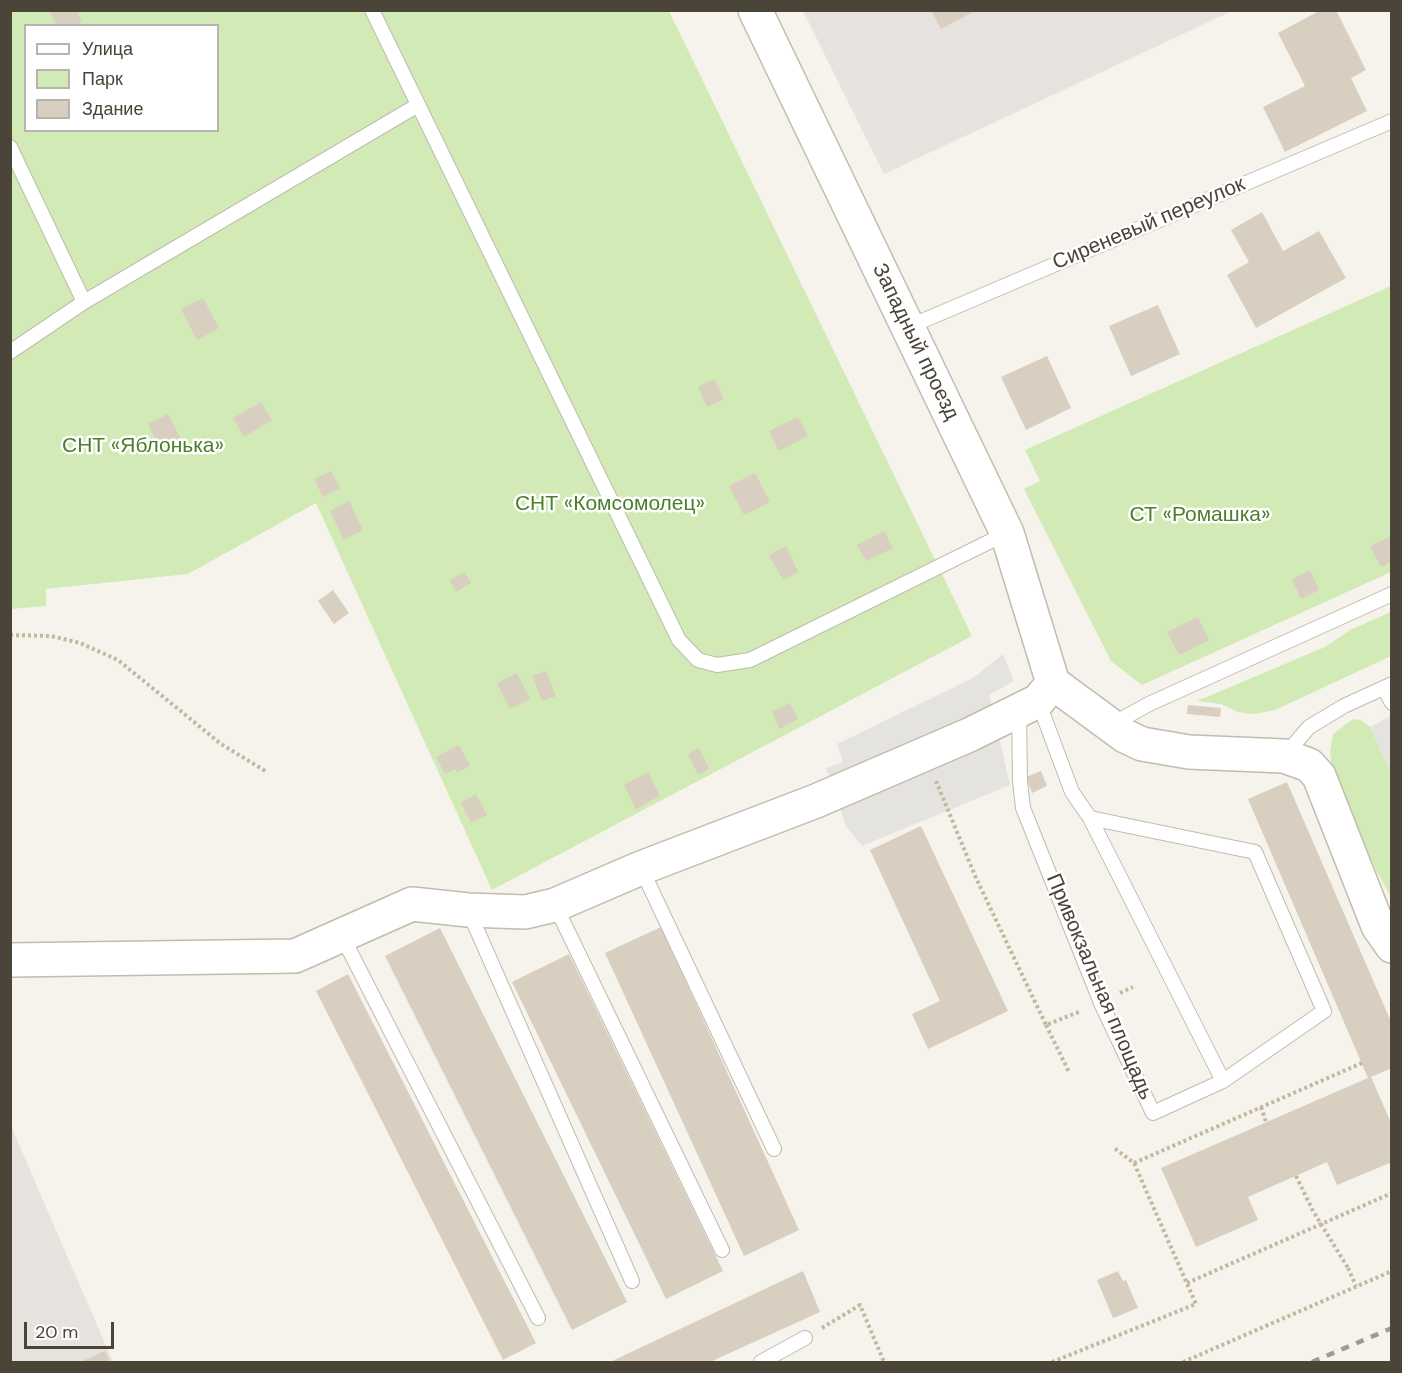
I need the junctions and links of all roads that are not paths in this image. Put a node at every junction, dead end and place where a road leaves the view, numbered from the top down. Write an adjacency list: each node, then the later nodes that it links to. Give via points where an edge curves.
1 (372, 10): 3 (lane)
2 (755, 10): 7 (street, Западный проезд)
3 (418, 105): 6 (lane); 9 (lane, via 679,640 698,660 717,666 750,660)
4 (1392, 121): 7 (lane, Сиреневый переулок)
5 (10, 147): 6 (lane)
6 (84, 302): 8 (lane)
7 (908, 327): 9 (street, Западный проезд)
8 (10, 352)
9 (1007, 533): 12 (street, Западный проезд)
10 (1392, 594): 14 (lane, via 1149,704)
11 (1388, 686): 13 (lane); 15 (lane, via 1309,727)
12 (1037, 698): 14 (street); 16 (lane, via 1071,792); 17 (street, via 816,801); 23 (lane, Привокзальная площадь, via 1020,781 1023,808 1101,1003 1153,1113)
13 (1392, 703)
14 (1109, 726): 15 (street, via 1142,744 1166,750)
15 (1284, 756): 21 (street, via 1309,765 1319,776 1378,926)
16 (1090, 818): 23 (lane); 23 (lane, via 1255,852 1324,1011)
17 (641, 868): 18 (street); 24 (lane)
18 (555, 905): 19 (street, via 525,912); 25 (lane)
19 (468, 910): 20 (street, via 412,904); 26 (lane)
20 (342, 936): 22 (street, via 295,956); 27 (lane)
21 (1392, 946)
22 (10, 960)
23 (1223, 1081)
24 (774, 1149)
25 (722, 1250)
26 (632, 1281)
27 (537, 1318)
28 (805, 1338): 29 (lane)
29 (761, 1362)

